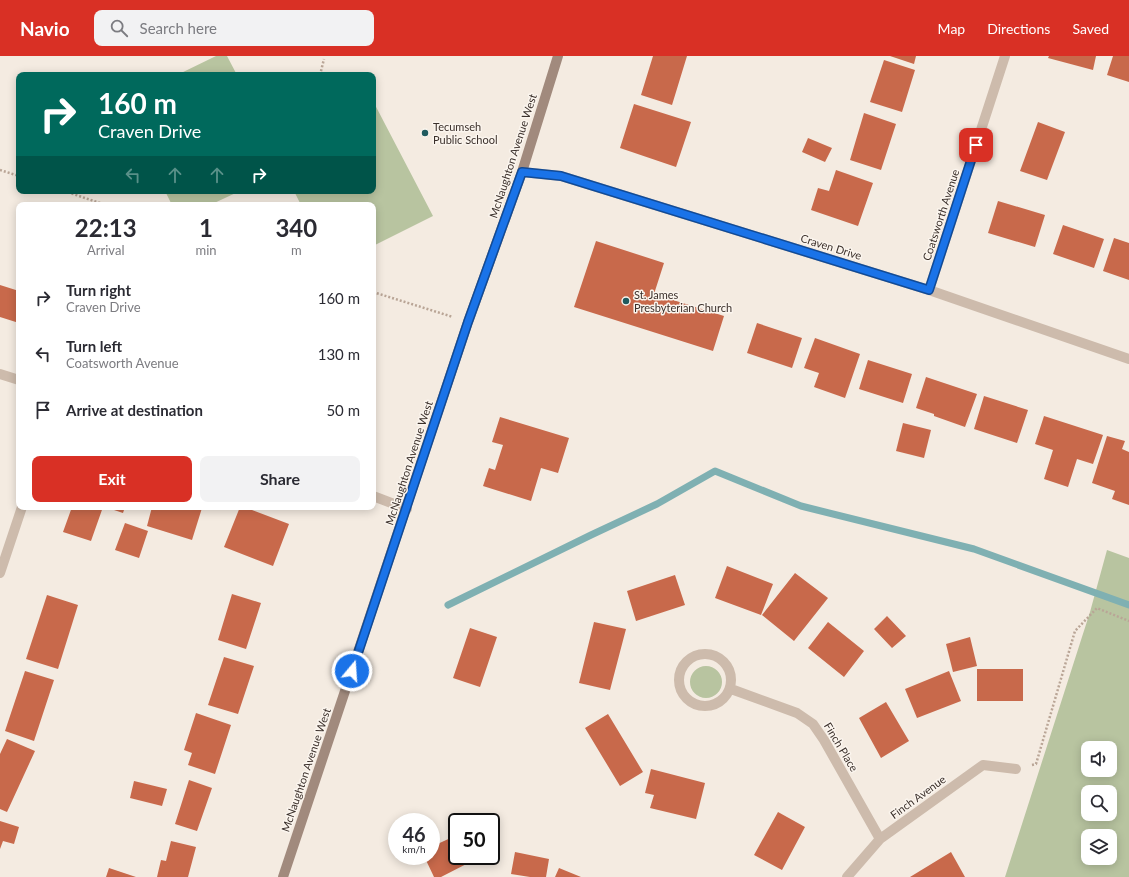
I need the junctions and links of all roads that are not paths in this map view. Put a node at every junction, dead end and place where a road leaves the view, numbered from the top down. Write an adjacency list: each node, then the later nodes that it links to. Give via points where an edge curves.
1 (558, 56): 3 (main road, McNaughton Avenue West)
2 (1005, 56): 4 (street, Coatsworth Avenue)
3 (522, 172): 4 (street, Craven Drive, via 561,176); 9 (main road, McNaughton Avenue West, via 468,322)
4 (929, 290): 5 (street, Craven Drive)
5 (1129, 359)
6 (0, 374): 7 (street)
7 (16, 379)
8 (376, 497): 9 (street)
9 (406, 509): 15 (main road, McNaughton Avenue West)
10 (21, 510): 11 (street)
11 (0, 573)
12 (731, 689): 12 (street, via 731,672 720,658 712,655 703,654 687,661 679,676 679,685 684,696 695,705 703,707 720,703); 14 (street, Finch Place, via 797,713 813,724)
13 (1016, 769): 14 (street, Finch Avenue, via 983,765)
14 (880, 839): 16 (street, Finch Avenue)
15 (283, 877)
16 (846, 877)

